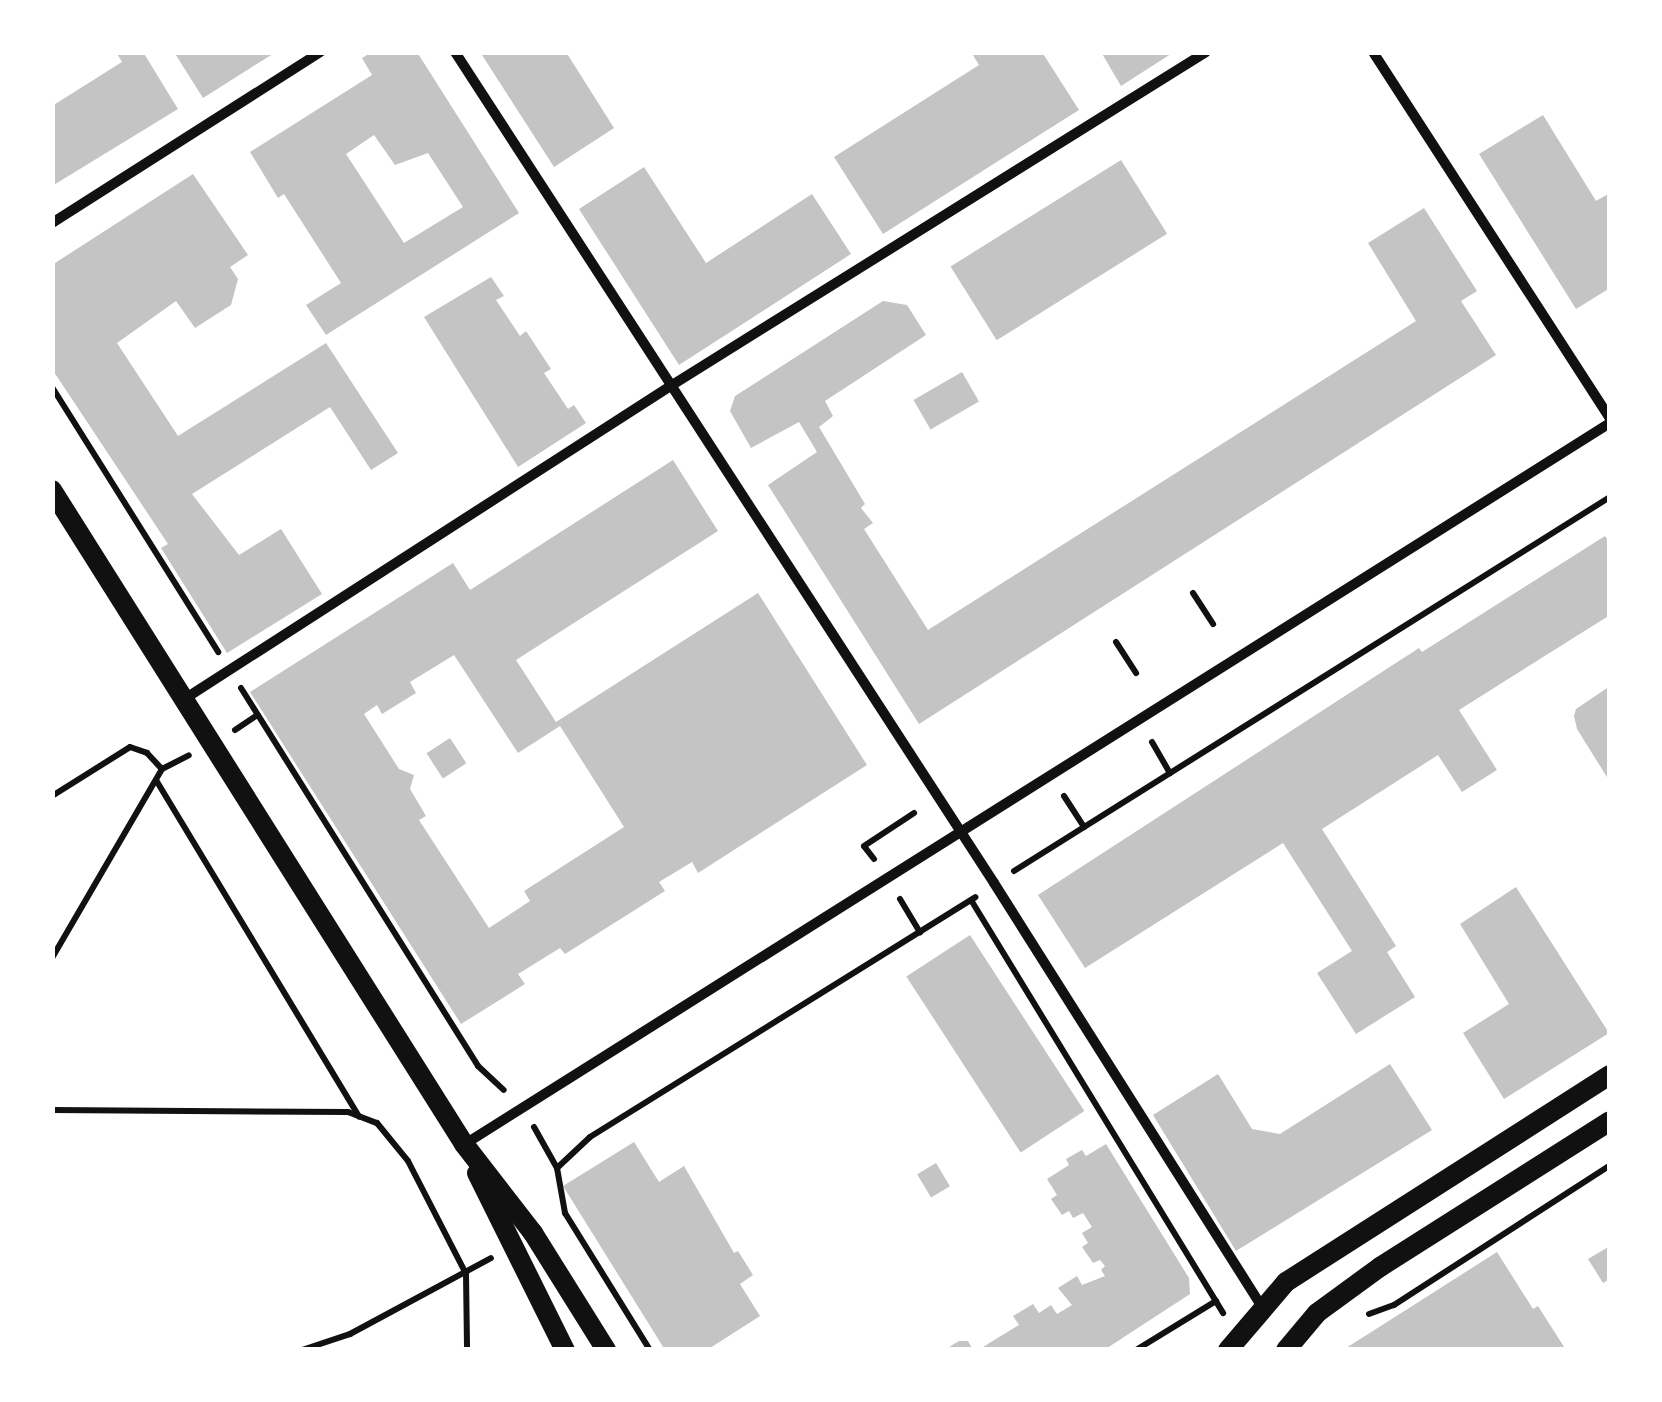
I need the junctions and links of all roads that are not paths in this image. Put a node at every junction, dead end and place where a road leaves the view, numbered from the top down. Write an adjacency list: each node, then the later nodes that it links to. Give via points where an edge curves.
1 (320, 52): 5 (street)
2 (455, 52): 6 (street)
3 (1206, 52): 6 (street)
4 (1373, 52): 7 (street)
5 (52, 223)
6 (669, 387): 9 (street); 10 (street)
7 (1610, 421): 10 (street)
8 (52, 490): 9 (main road)
9 (186, 698): 13 (main road)
10 (960, 835): 13 (street); 14 (street)
11 (1610, 1075): 14 (main road, via 1286,1282)
12 (1610, 1121): 18 (main road, via 1380,1267 1316,1313)
13 (464, 1144): 16 (main road); 17 (main road, via 533,1232)
14 (1262, 1307): 15 (main road)
15 (1233, 1344)
16 (565, 1350)
17 (606, 1350)
18 (1286, 1350)

